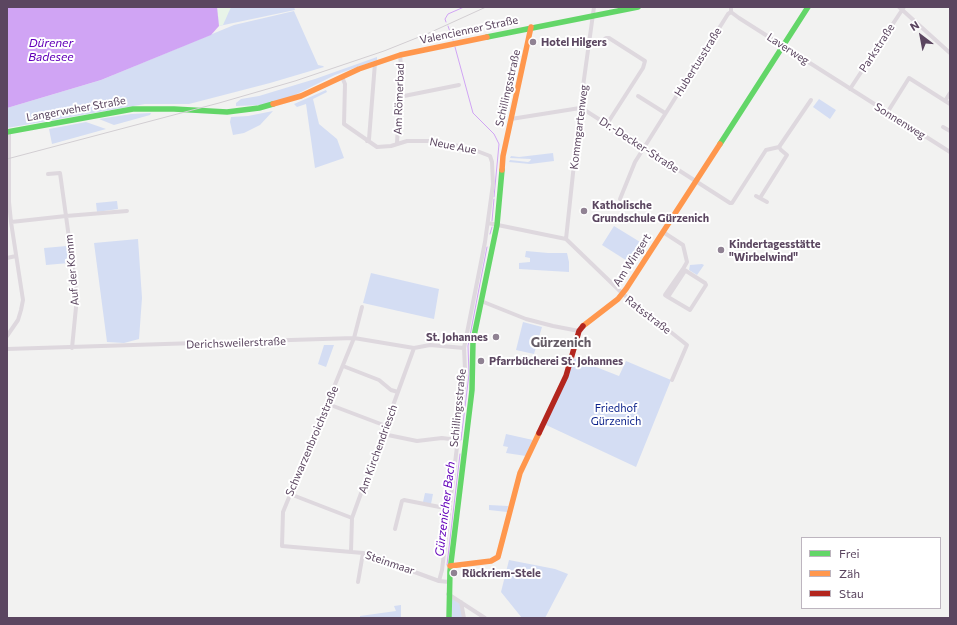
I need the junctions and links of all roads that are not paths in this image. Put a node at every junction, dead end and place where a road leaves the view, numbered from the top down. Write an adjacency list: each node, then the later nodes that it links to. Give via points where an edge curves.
1 (594, 7): 6 (street, Kommgartenweg)
2 (638, 7): 6 (main road, Valencienner Straße)
3 (808, 7): 9 (main road, Am Wingert)
4 (902, 8): 10 (street); 15 (street, Parkstraße)
5 (731, 10): 9 (street, Laverweg); 24 (street, Hubertusstraße)
6 (593, 16): 7 (main road, Valencienner Straße); 8 (street, Kommgartenweg)
7 (531, 27): 11 (main road, Valencienner Straße); 26 (main road, Schillingsstraße)
8 (590, 43): 22 (street, Kommgartenweg); 27 (street, via 599,44 609,38 645,61)
9 (782, 46): 15 (street, Laverweg); 38 (main road, Am Wingert)
10 (950, 53)
11 (400, 55): 12 (main road, Valencienner Straße); 18 (street, Am Römerbad)
12 (375, 63): 13 (main road, Valencienner Straße); 31 (street)
13 (342, 77): 23 (main road, Valencienner Straße, via 301,96 273,105); 31 (street, Neue Aue, via 345,84 344,123)
14 (459, 85): 18 (street)
15 (850, 89): 25 (street, Sonnenweg)
16 (950, 93): 20 (street)
17 (638, 96): 24 (street)
18 (399, 97): 32 (street, Am Römerbad)
19 (810, 100): 33 (street)
20 (945, 101): 21 (street); 25 (street, via 909,78)
21 (950, 104)
22 (580, 108): 26 (street); 27 (street, Dr.-Decker-Straße); 48 (street, Kommgartenweg)
23 (227, 112): 30 (main road, Langerweher Straße, via 133,109)
24 (665, 113): 34 (street, Hubertusstraße)
25 (887, 113): 35 (street, Sonnenweg)
26 (511, 119): 46 (main road, Schillingsstraße, via 501,169)
27 (607, 124): 34 (street, Dr.-Decker-Straße)
28 (943, 127): 29 (street, Sonnenweg)
29 (950, 131)
30 (8, 132): 40 (street)
31 (367, 141): 32 (street, Neue Aue, via 377,147)
32 (397, 143): 36 (street, Neue Aue, via 423,141 460,146 488,155)
33 (779, 147): 38 (street, Dr.-Decker-Straße, via 766,150 732,203 728,203); 41 (street, via 787,155 758,197)
34 (643, 148): 38 (street, Dr.-Decker-Straße); 39 (street, Hubertusstraße)
35 (950, 152)
36 (492, 162): 45 (street, Schillingsstraße, via 493,184)
37 (48, 174): 43 (street, Auf der Komm, via 60,173)
38 (696, 182): 47 (main road, Am Wingert)
39 (620, 199)
40 (8, 202): 44 (street)
41 (767, 202)
42 (127, 211): 43 (street)
43 (66, 216): 44 (street); 58 (street, Auf der Komm, via 76,297)
44 (11, 222): 49 (street)
45 (488, 223): 46 (street); 60 (street, Schillingsstraße)
46 (497, 225): 48 (street); 53 (main road, Schillingsstraße)
47 (663, 232): 51 (street, via 683,246 686,262); 52 (main road, Am Wingert)
48 (566, 238): 52 (street, Ratsstraße)
49 (16, 256): 50 (street); 56 (street, via 22,306 18,320)
50 (7, 258)
51 (684, 270): 51 (street, via 665,295 690,310 706,285)
52 (623, 294): 55 (main road, Am Wingert); 63 (street, Ratsstraße, via 687,345)
53 (481, 301): 55 (street, via 530,320); 76 (main road, Schillingsstraße, via 473,341 472,390)
54 (362, 307): 57 (street, Schwarzenbroichstraße)
55 (579, 331): 76 (main road, via 566,376 520,473 498,557 491,561)
56 (7, 336)
57 (354, 338): 58 (street, Derichsweilerstraße); 59 (street, Derichsweilerstraße); 62 (street, Schwarzenbroichstraße)
58 (72, 348): 61 (street, Derichsweilerstraße)
59 (414, 348): 60 (street, Derichsweilerstraße); 64 (street, Am Kirchendriesch)
60 (464, 348): 68 (street, Schillingsstraße, via 465,376)
61 (7, 349)
62 (343, 366): 64 (street, via 379,380 391,390); 65 (street, Schwarzenbroichstraße)
63 (672, 380)
64 (398, 392): 66 (street, Am Kirchendriesch)
65 (328, 404): 66 (street); 69 (street, Schwarzenbroichstraße)
66 (386, 426): 67 (street, Am Kirchendriesch)
67 (383, 434): 68 (street, via 417,442 442,438); 71 (street, Am Kirchendriesch)
68 (458, 440): 70 (street, Schillingsstraße)
69 (290, 494): 71 (street); 73 (street, Schwarzenbroichstraße, via 282,516)
70 (450, 509): 72 (street, via 404,500); 77 (street, Schillingsstraße)
71 (352, 518): 74 (street, Am Kirchendriesch)
72 (395, 529)
73 (282, 546): 74 (street, Steinmaar)
74 (351, 551): 75 (street, Steinmaar)
75 (363, 553): 77 (street, Steinmaar); 78 (street)
76 (450, 566): 79 (main road, Schillingsstraße)
77 (439, 581): 79 (street, Steinmaar)
78 (358, 582)
79 (449, 582): 80 (main road, Schillingsstraße)
80 (448, 594): 81 (street); 82 (main road, Schillingsstraße)
81 (461, 601): 83 (street); 84 (street)
82 (449, 618)
83 (464, 618)
84 (485, 618)

